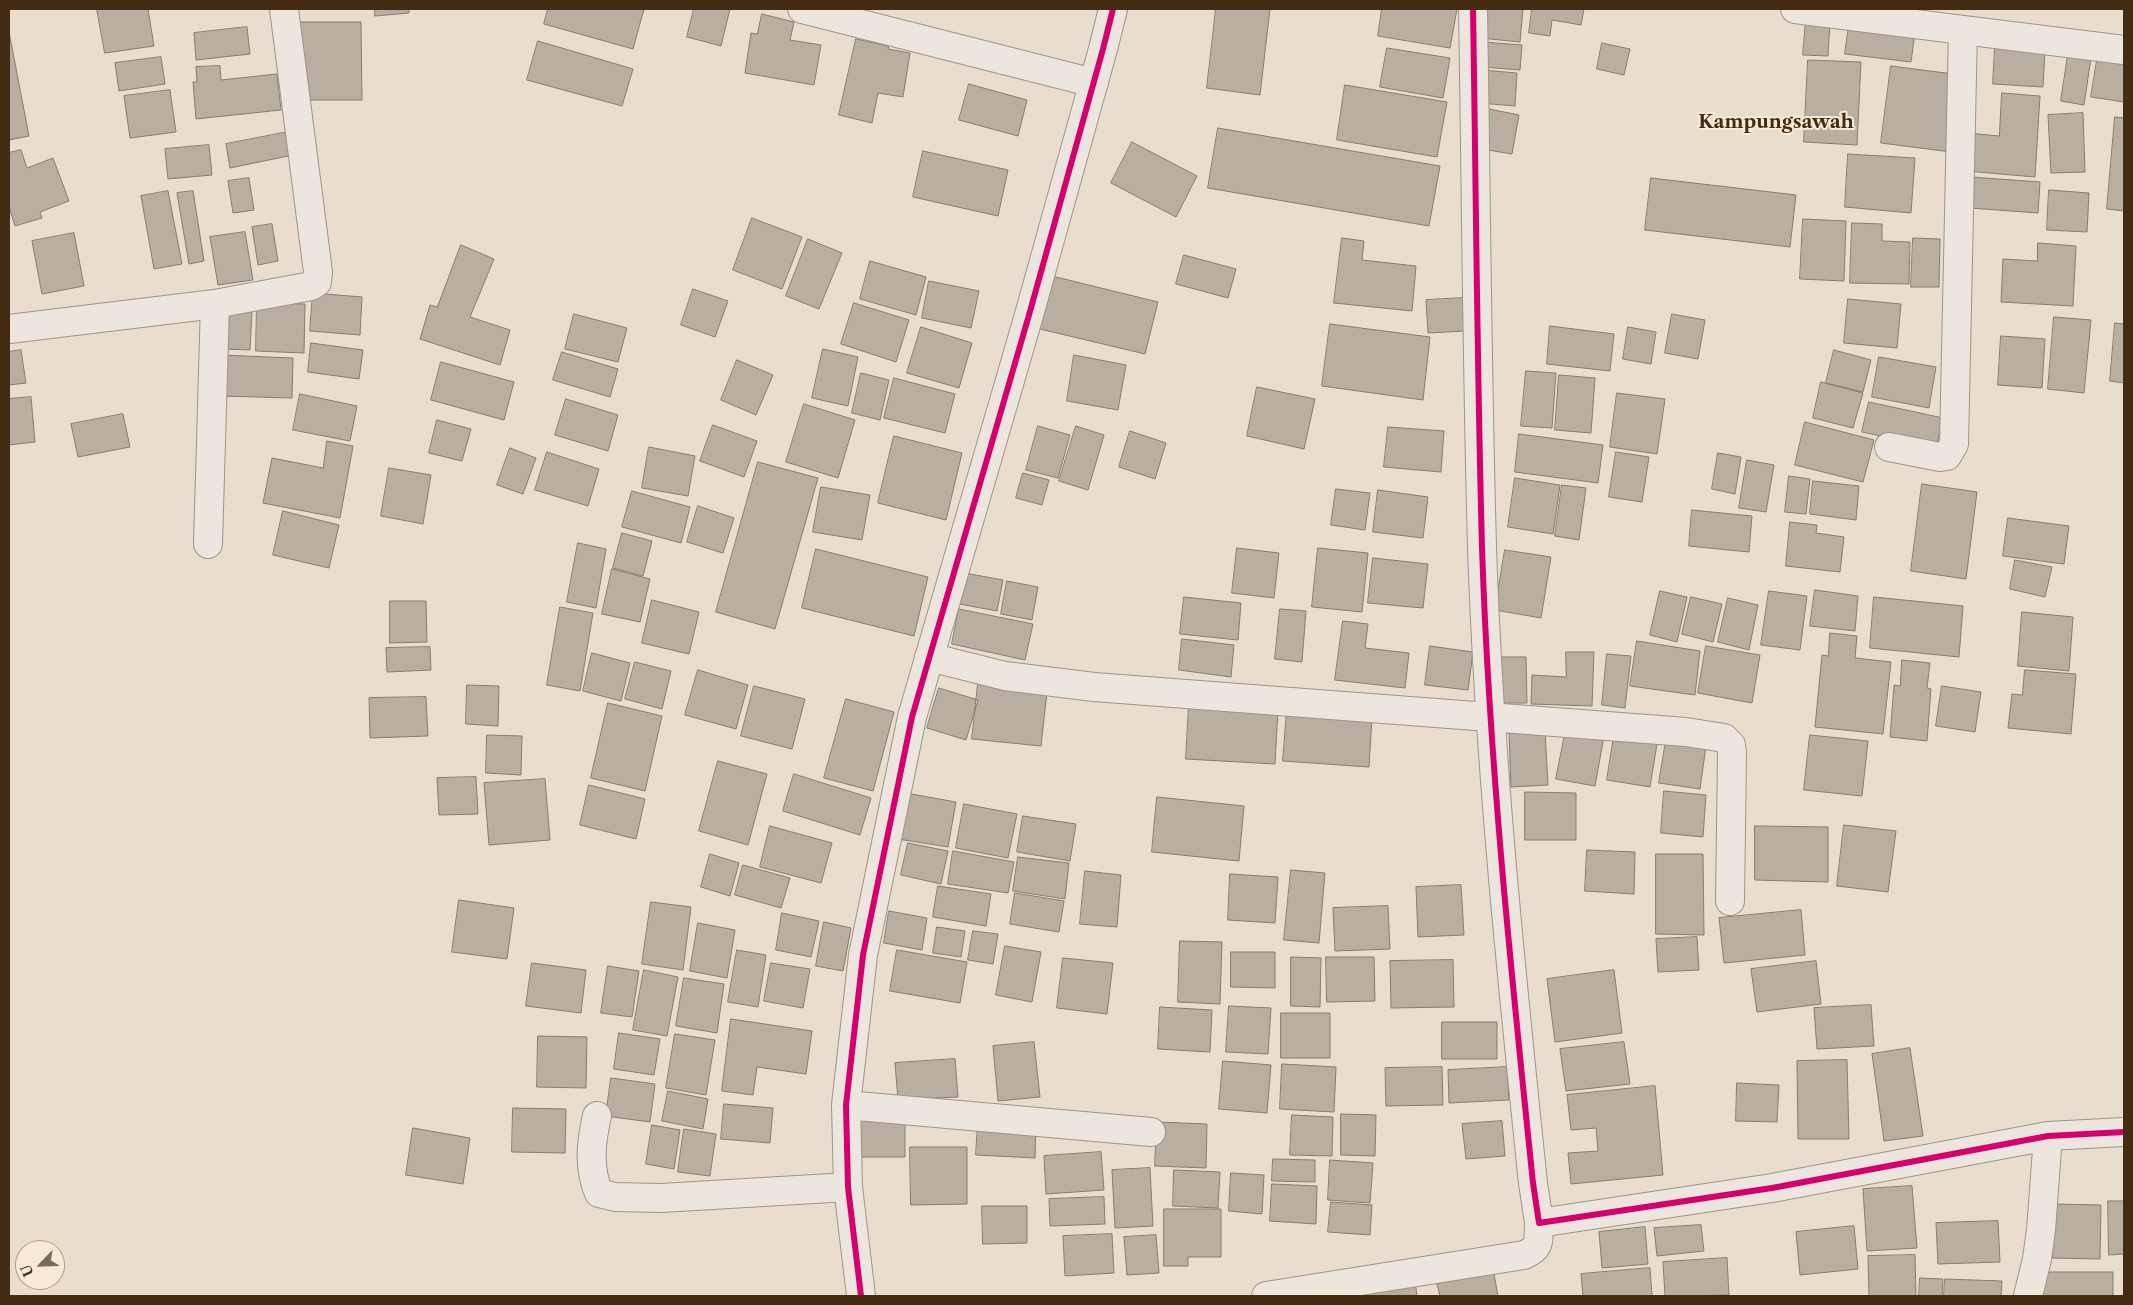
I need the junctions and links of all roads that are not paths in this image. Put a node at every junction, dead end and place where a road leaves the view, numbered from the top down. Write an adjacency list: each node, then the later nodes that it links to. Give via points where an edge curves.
1 (284, 9): 9 (street, via 317,282 311,286)
2 (802, 9): 8 (street)
3 (1113, 9): 8 (street)
4 (1473, 9): 14 (street, via 1482,548)
5 (1795, 9): 6 (street)
6 (1963, 30): 7 (street); 11 (street, via 1954,444 1947,456 1940,458)
7 (2124, 50)
8 (1094, 83): 13 (street)
9 (215, 304): 10 (street); 12 (street)
10 (9, 328)
11 (1889, 447)
12 (208, 544)
13 (930, 656): 14 (street, via 1005,676 1094,687); 16 (street, via 912,716 863,955)
14 (1492, 717): 15 (street, via 1686,732 1724,738 1731,745 1732,753); 22 (street, via 1505,910)
15 (1730, 901)
16 (846, 1105): 18 (street); 21 (street)
17 (597, 1116): 21 (street, via 592,1139 592,1178 599,1193 615,1197 661,1198)
18 (1151, 1132)
19 (2124, 1132): 20 (street)
20 (2048, 1136): 22 (street, via 1772,1188); 25 (street, via 2041,1230)
21 (848, 1187): 23 (street)
22 (1539, 1223): 24 (street, via 1538,1245 1534,1251 1524,1255)
23 (861, 1296)
24 (1266, 1296)
25 (2028, 1296)

